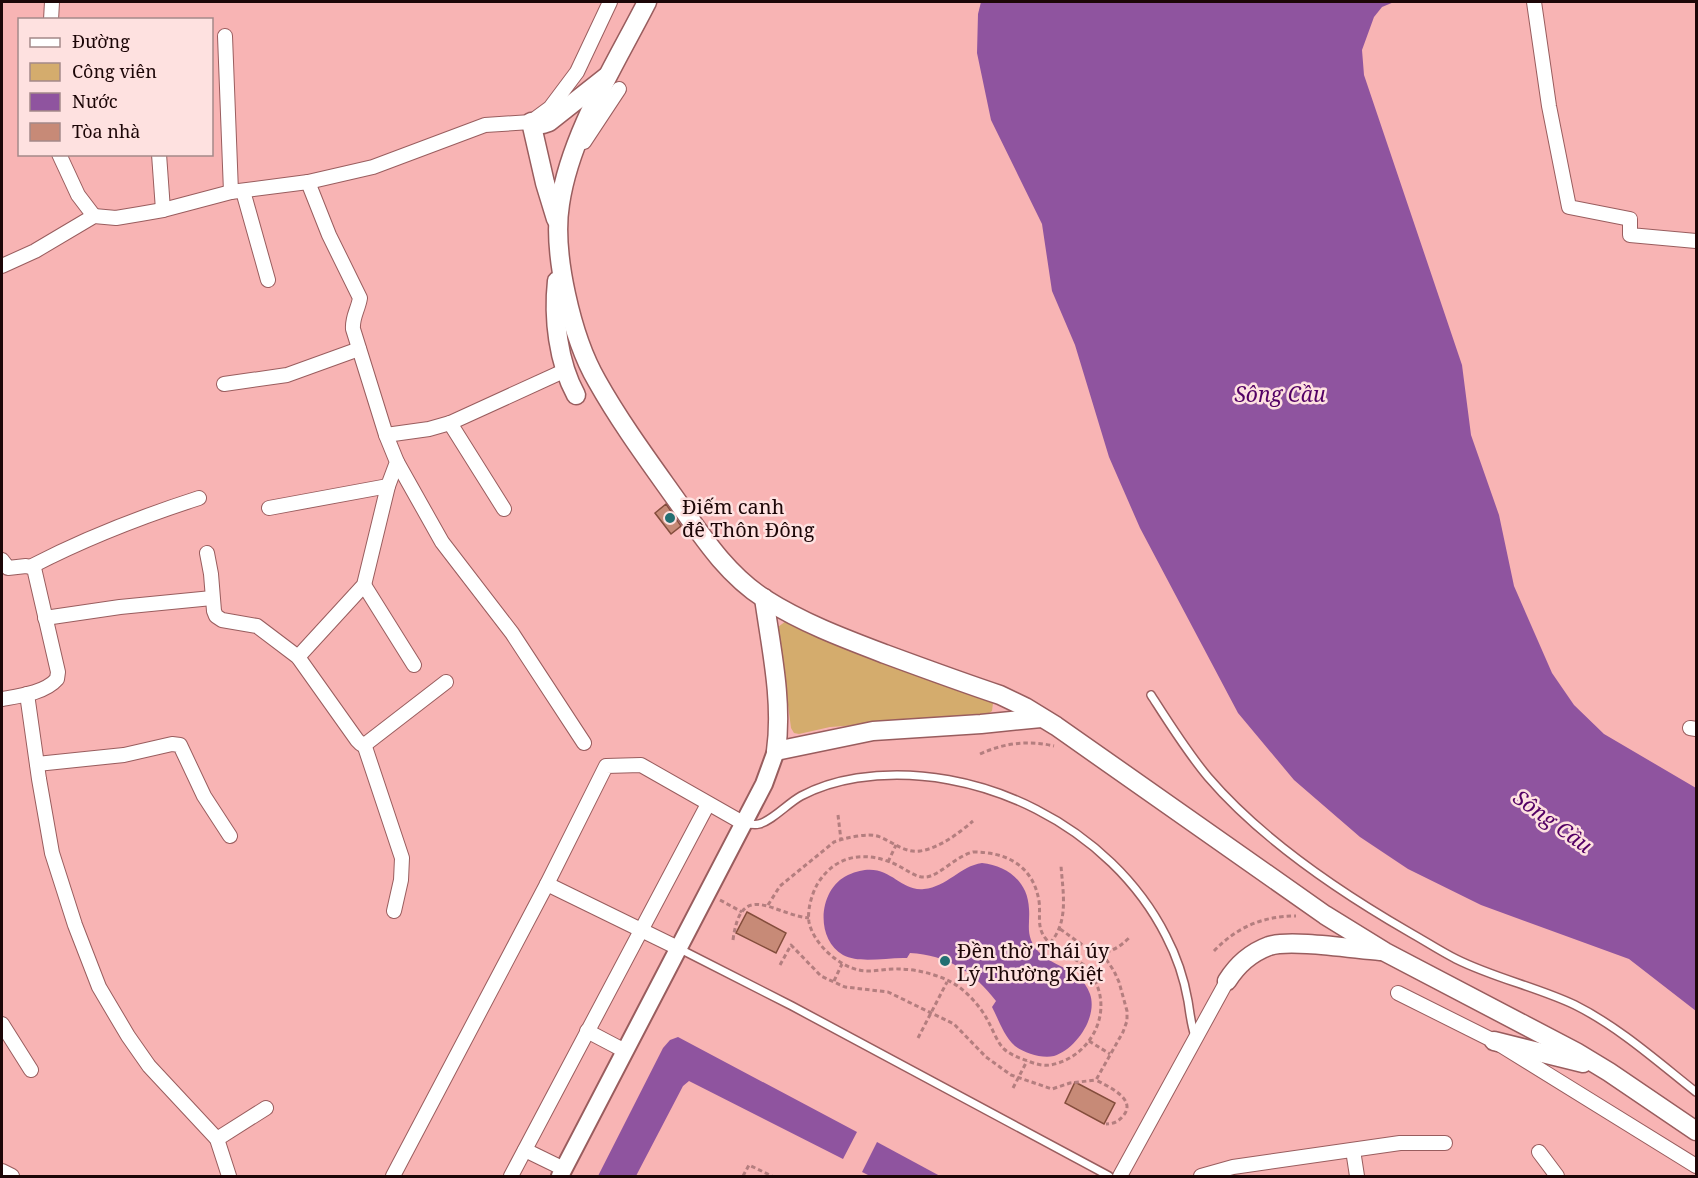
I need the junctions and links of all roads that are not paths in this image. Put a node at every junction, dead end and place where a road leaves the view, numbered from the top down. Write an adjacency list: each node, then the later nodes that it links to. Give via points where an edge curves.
1 (52, 2): 5 (street)
2 (610, 2): 8 (street, via 577,72 550,108)
3 (647, 2): 7 (main road)
4 (1534, 2): 16 (street, via 1569,207 1629,219 1630,235)
5 (51, 18)
6 (225, 36): 12 (street)
7 (615, 81): 8 (main road, via 549,122); 15 (main road, via 586,122 568,168)
8 (531, 122): 11 (street, via 485,125 373,167); 15 (main road)
9 (60, 156): 14 (street, via 74,188)
10 (159, 156): 13 (street)
11 (308, 182): 12 (street); 20 (street, via 360,298 352,319)
12 (237, 191): 13 (street); 19 (street)
13 (163, 210): 14 (street, via 116,218)
14 (94, 216): 18 (street)
15 (558, 224): 17 (main road)
16 (1696, 242)
17 (560, 256): 21 (main road, via 556,319); 36 (main road, via 567,298 596,379 642,453 706,542 728,569)
18 (2, 266)
19 (268, 280)
20 (359, 349): 22 (street, via 299,372); 25 (street)
21 (566, 370): 23 (main road); 24 (street)
22 (224, 384)
23 (576, 395)
24 (450, 423): 25 (street); 30 (street)
25 (386, 435): 26 (street)
26 (397, 462): 27 (street); 45 (street, via 442,542 512,633)
27 (388, 486): 29 (street); 34 (street)
28 (199, 498): 33 (street, via 134,519)
29 (269, 508)
30 (504, 509)
31 (207, 554): 35 (street)
32 (2, 560): 33 (street, via 10,568)
33 (32, 566): 37 (street)
34 (364, 585): 38 (street); 39 (street)
35 (212, 598): 37 (street); 38 (street, via 218,618 256,626)
36 (764, 598): 44 (main road, via 823,631 1000,695); 47 (main road, via 778,707)
37 (45, 618): 41 (street, via 58,676 55,682)
38 (298, 657): 46 (street, via 357,741)
39 (414, 665)
40 (446, 682): 46 (street)
41 (27, 694): 43 (street); 48 (street)
42 (1151, 695): 66 (lane, via 1183,744 1230,801 1340,889 1454,958 1591,1014)
43 (2, 699)
44 (1041, 718): 47 (main road, via 873,731); 56 (main road, via 1325,915)
45 (584, 743)
46 (364, 744): 53 (street, via 402,858)
47 (776, 751): 50 (street)
48 (37, 764): 51 (street, via 124,755 179,744 204,796); 71 (street, via 52,853 99,987 149,1066)
49 (708, 804): 50 (street); 52 (street, via 641,765 606,766); 54 (street)
50 (743, 823): 55 (street); 61 (lane, via 759,824 815,789 856,778 909,774 960,781 1050,816 1116,866 1149,905 1181,970)
51 (230, 836)
52 (547, 884): 54 (street); 81 (street)
53 (394, 911)
54 (640, 930): 55 (street); 60 (street)
55 (678, 948): 63 (street); 83 (lane)
56 (1385, 952): 57 (main road, via 1270,946 1248,956); 64 (main road)
57 (1227, 981): 61 (street)
58 (1398, 993): 62 (street)
59 (2, 1024): 65 (street)
60 (587, 1031): 63 (street); 73 (street)
61 (1196, 1041): 84 (street)
62 (1494, 1041): 64 (main road); 76 (street)
63 (624, 1051): 78 (street)
64 (1600, 1066): 68 (main road)
65 (31, 1070)
66 (1696, 1092)
67 (266, 1108): 71 (street)
68 (1672, 1114): 69 (main road); 70 (main road)
69 (1696, 1122)
70 (1696, 1131)
71 (217, 1139): 80 (street)
72 (1445, 1143): 74 (street, via 1400,1143)
73 (525, 1150): 78 (street); 82 (street)
74 (1353, 1150): 85 (street, via 1233,1167); 86 (street)
75 (1539, 1152): 87 (street)
76 (1696, 1166)
77 (2, 1171): 79 (street)
78 (562, 1173)
79 (12, 1176)
80 (229, 1176)
81 (393, 1176)
82 (511, 1176)
83 (1109, 1176)
84 (1120, 1176)
85 (1202, 1176)
86 (1357, 1176)
87 (1557, 1176)

